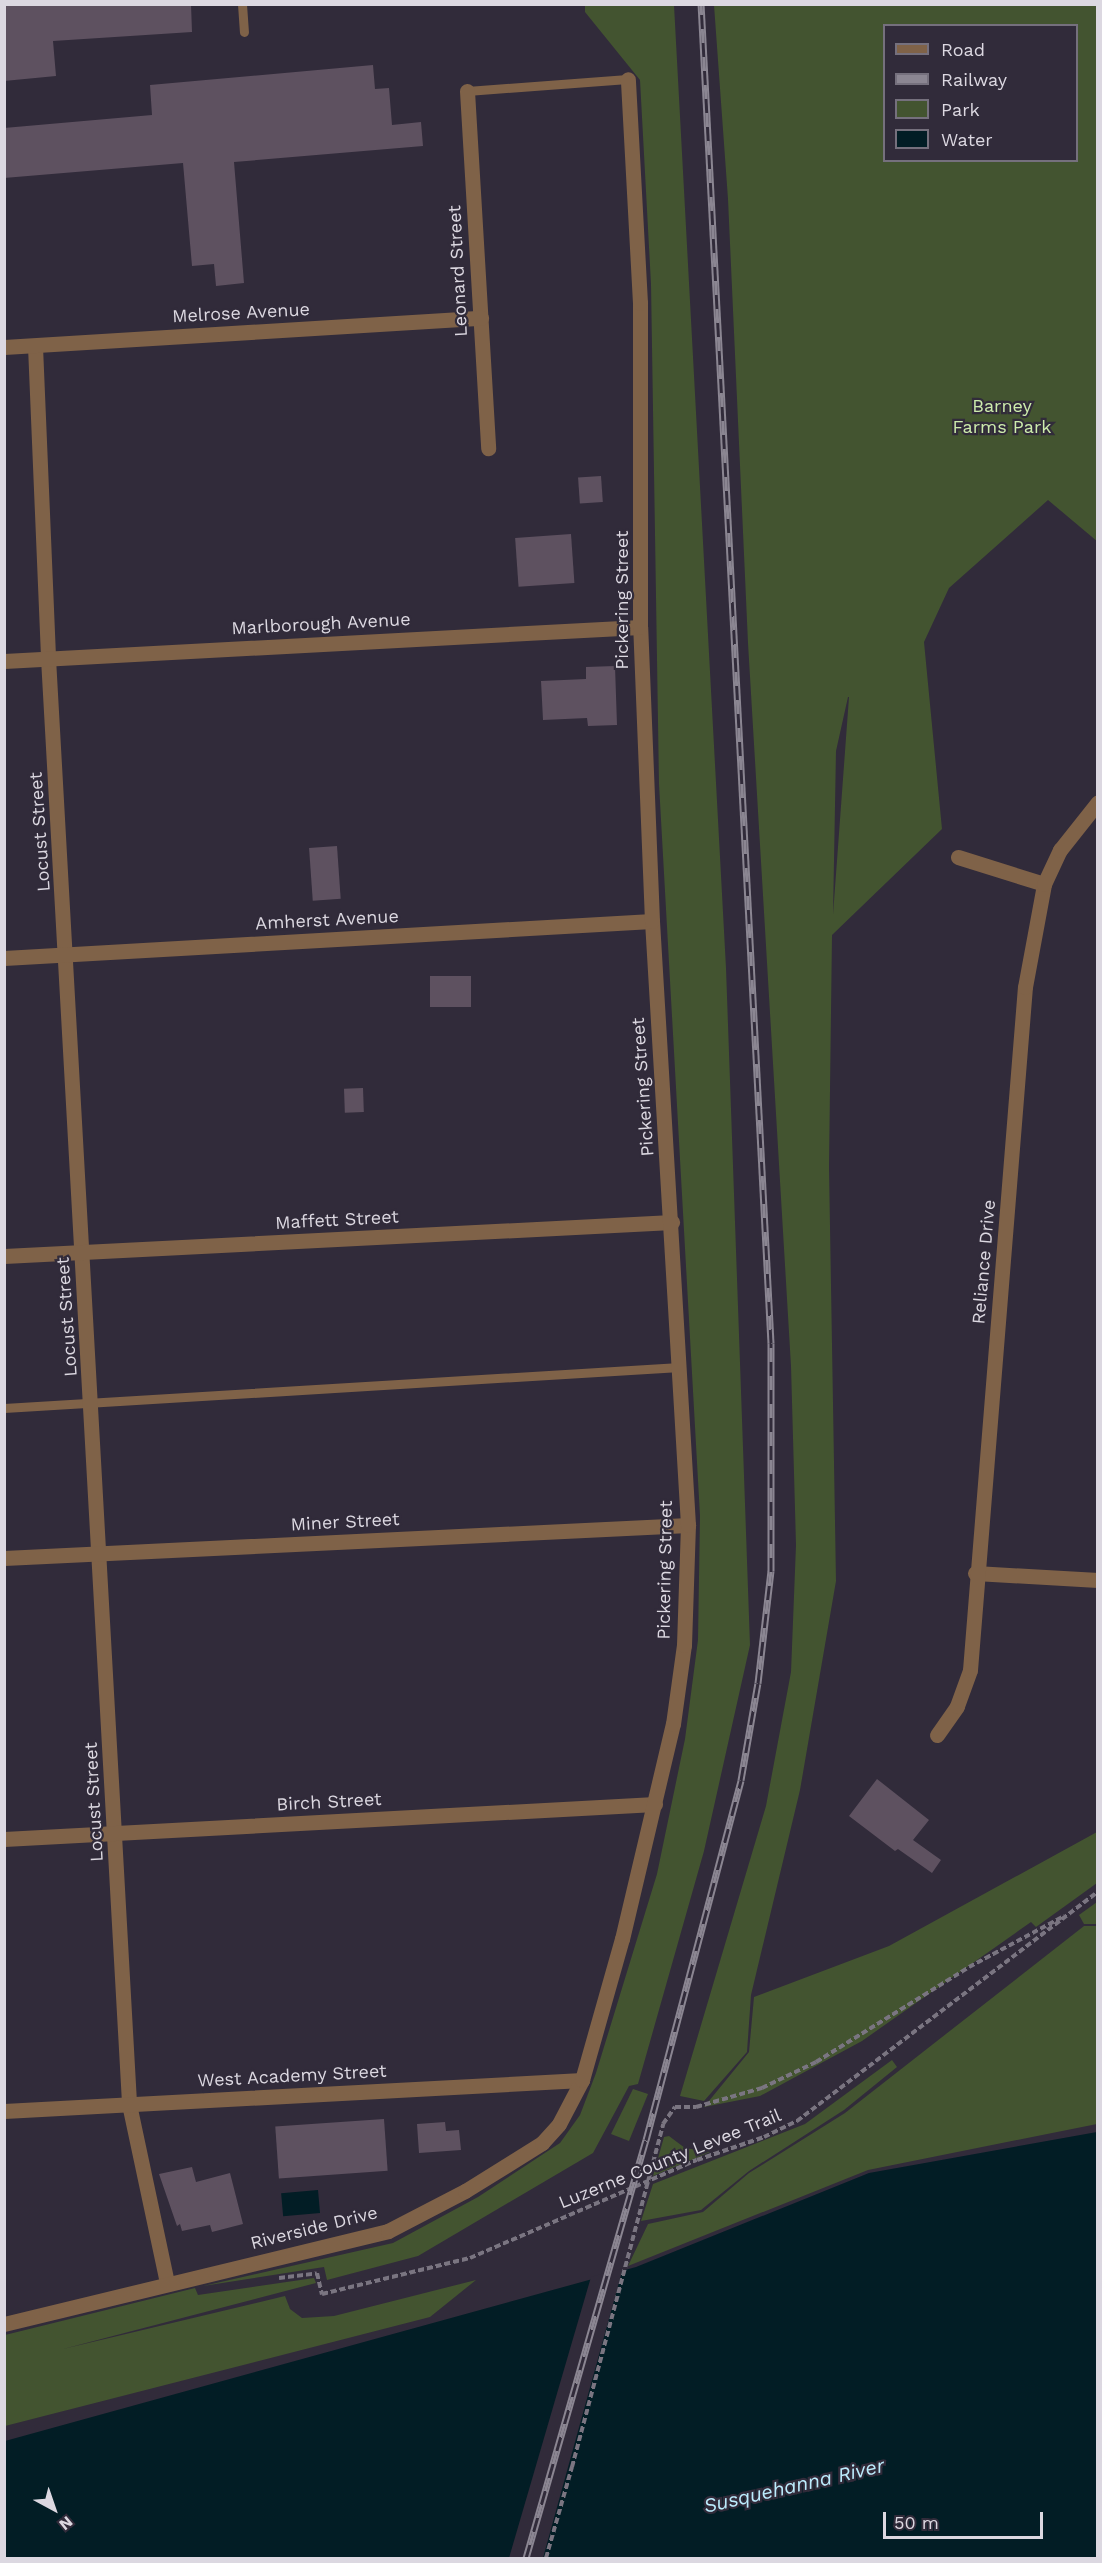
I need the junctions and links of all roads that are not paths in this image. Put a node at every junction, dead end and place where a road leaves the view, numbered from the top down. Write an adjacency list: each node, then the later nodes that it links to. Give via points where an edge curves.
1 (242, 4): 2 (lane)
2 (244, 32)
3 (628, 79): 4 (lane); 9 (street, Pickering Street, via 640,303)
4 (467, 91): 5 (street, Leonard Street)
5 (481, 318): 6 (street, Melrose Avenue); 8 (street, Leonard Street)
6 (35, 346): 7 (street, Melrose Avenue); 10 (street, Locust Street)
7 (4, 347)
8 (488, 448)
9 (639, 627): 10 (street, Marlborough Avenue); 15 (street, Pickering Street)
10 (48, 658): 11 (street, Marlborough Avenue); 16 (street, Locust Street)
11 (4, 661)
12 (1098, 802): 14 (street, Reliance Drive, via 1060,850)
13 (958, 857): 14 (street)
14 (1044, 884): 27 (street, Reliance Drive, via 1025,987)
15 (652, 921): 16 (street, Amherst Avenue); 18 (street, Pickering Street)
16 (68, 955): 17 (street, Amherst Avenue); 19 (street, Locust Street)
17 (4, 958)
18 (672, 1222): 19 (street, Maffett Street); 21 (street, Pickering Street)
19 (82, 1252): 20 (street, Maffett Street); 22 (street, Locust Street)
20 (4, 1256)
21 (680, 1367): 22 (lane); 24 (street, Pickering Street)
22 (92, 1403): 23 (lane); 25 (street, Locust Street)
23 (4, 1408)
24 (688, 1525): 25 (street, Miner Street); 30 (street, Pickering Street, via 684,1645)
25 (100, 1553): 26 (street, Miner Street); 31 (street, Locust Street)
26 (4, 1558)
27 (975, 1572): 28 (street); 29 (street, Reliance Drive, via 970,1670 957,1706)
28 (1098, 1580)
29 (937, 1735)
30 (655, 1804): 31 (street, Birch Street); 33 (street, Pickering Street)
31 (115, 1833): 32 (street, Birch Street); 34 (street, Locust Street)
32 (4, 1839)
33 (582, 2080): 34 (street, West Academy Street); 36 (street, Riverside Drive, via 559,2124 542,2143 424,2214 388,2231)
34 (129, 2104): 35 (street, West Academy Street); 36 (street, Locust Street)
35 (4, 2111)
36 (166, 2283): 37 (street, Riverside Drive)
37 (4, 2324)

